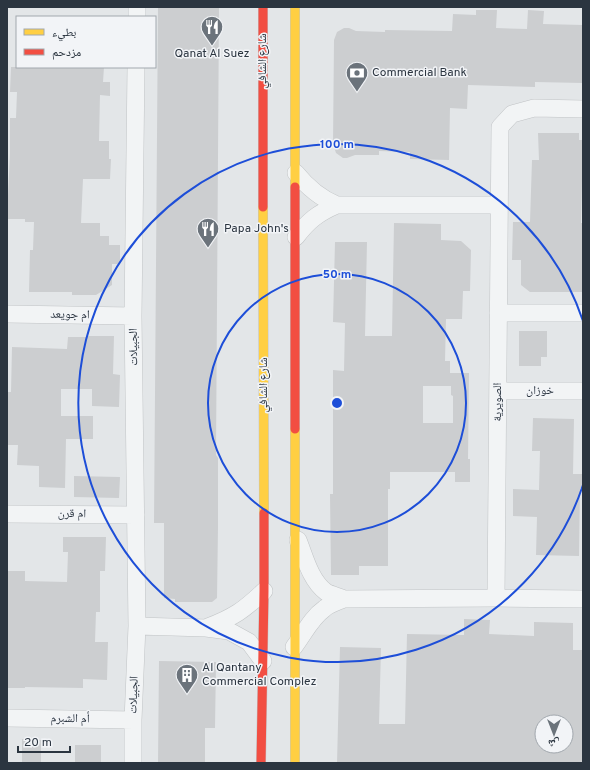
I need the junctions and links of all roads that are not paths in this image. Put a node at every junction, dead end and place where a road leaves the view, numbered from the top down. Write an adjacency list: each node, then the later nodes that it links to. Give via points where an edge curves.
1 (263, 7): 18 (main road, شارع الشافي)
2 (298, 10): 5 (main road)
3 (136, 68): 12 (street, الجبيلات)
4 (583, 109): 7 (street, الصويرية, via 534,108 512,114 500,127)
5 (296, 173): 6 (street, via 312,190); 8 (main road)
6 (337, 205): 7 (street); 8 (street, via 312,219)
7 (499, 205): 9 (street, الصويرية)
8 (296, 237): 17 (main road)
9 (498, 313): 10 (street); 13 (street, الصويرية)
10 (583, 313)
11 (7, 314): 12 (street, ام جويعد)
12 (133, 316): 16 (street, الجبيلات)
13 (498, 391): 14 (street, خوزان); 19 (street, الصويرية)
14 (583, 391)
15 (7, 514): 16 (street, ام قرن)
16 (136, 515): 22 (street, الجبيلات)
17 (295, 533): 20 (street, via 318,583 327,592); 24 (main road)
18 (264, 591): 23 (street, via 248,607 228,620); 25 (main road, شارع الشافي)
19 (496, 598): 20 (street); 21 (street)
20 (344, 599): 24 (street, via 325,608 313,619)
21 (583, 599)
22 (137, 626): 23 (street); 27 (street, الجبيلات)
23 (206, 628): 25 (street, via 229,631 249,642)
24 (294, 647): 30 (main road)
25 (263, 661): 29 (main road, شارع الشافي)
26 (7, 718): 27 (street, أم الشبرم)
27 (133, 720): 28 (street, الجبيلات)
28 (133, 763)
29 (261, 763)
30 (295, 763)

